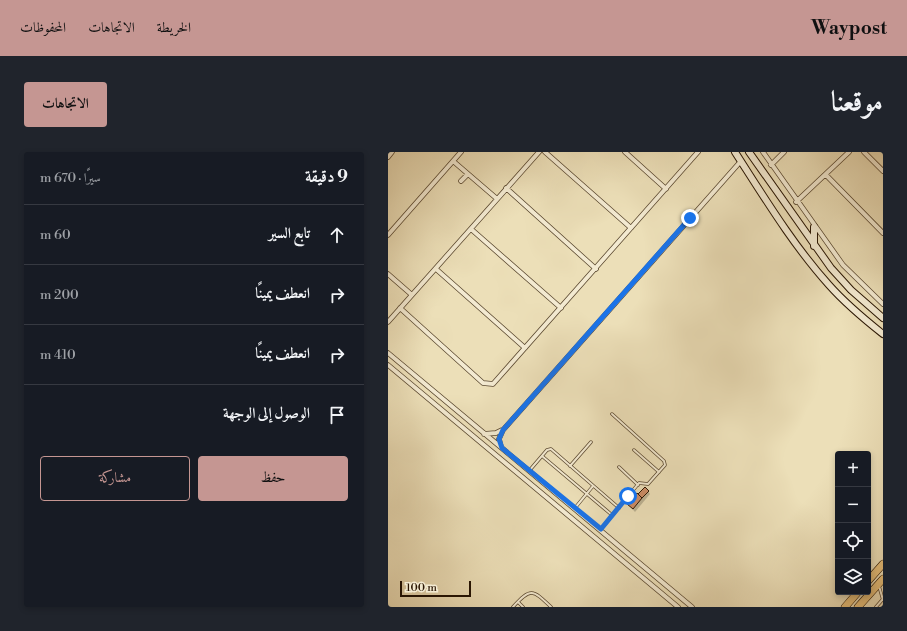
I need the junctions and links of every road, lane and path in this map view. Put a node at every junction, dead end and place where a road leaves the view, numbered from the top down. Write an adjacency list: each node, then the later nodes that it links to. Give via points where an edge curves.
1 (392, 152): 13 (street)
2 (461, 152): 14 (street)
3 (539, 152): 21 (street)
4 (545, 152): 26 (street)
5 (625, 152): 22 (street)
6 (698, 152): 22 (street)
7 (735, 152): 15 (street)
8 (749, 152): 30 (street)
9 (763, 152): 16 (street)
10 (784, 152): 16 (street)
11 (849, 152): 19 (street)
12 (864, 152): 17 (street)
13 (388, 157)
14 (453, 161): 18 (street); 28 (street)
15 (741, 161): 40 (street, via 820,275 845,302); 45 (street)
16 (771, 165): 24 (street)
17 (883, 171)
18 (468, 174): 20 (street); 23 (street)
19 (826, 175): 24 (street); 29 (street)
20 (461, 181)
21 (506, 188): 23 (street); 32 (street)
22 (666, 189): 26 (street)
23 (496, 198): 27 (street)
24 (796, 202): 25 (street)
25 (814, 227): 30 (street); 35 (street, via 849,272)
26 (631, 228): 32 (street)
27 (471, 229): 31 (street); 37 (street)
28 (388, 234)
29 (883, 234)
30 (814, 246): 38 (street, via 844,283)
31 (436, 269): 34 (street); 41 (street)
32 (596, 269): 37 (street)
33 (388, 274): 34 (street)
34 (412, 295): 36 (street)
35 (883, 304)
36 (400, 308): 39 (street); 41 (street, via 485,384 494,383)
37 (561, 308): 41 (street)
38 (883, 318)
39 (388, 322)
40 (883, 334)
41 (525, 348)
42 (388, 353): 46 (street)
43 (388, 364): 71 (street)
44 (612, 414): 54 (lane, via 664,461 665,466)
45 (503, 430): 46 (street); 48 (street, via 499,439)
46 (484, 434): 48 (street)
47 (591, 442): 51 (lane)
48 (502, 448): 53 (street)
49 (634, 450): 54 (lane)
50 (542, 456): 51 (lane, via 551,449); 53 (lane); 57 (lane)
51 (570, 466): 56 (lane)
52 (619, 467): 55 (lane)
53 (529, 471): 58 (street)
54 (660, 472): 55 (lane, via 648,484 641,482)
55 (638, 485): 59 (lane)
56 (593, 486): 57 (lane); 59 (lane)
57 (586, 494): 58 (lane); 60 (lane)
58 (575, 508): 61 (street)
59 (619, 508): 60 (lane)
60 (612, 515): 61 (lane)
61 (601, 529): 72 (street)
62 (883, 564): 63 (main road)
63 (871, 578)
64 (881, 581): 66 (lane); 74 (main road)
65 (855, 595): 73 (main road)
66 (883, 599): 75 (lane)
67 (518, 602): 68 (lane); 69 (lane); 70 (lane, via 524,594 532,592)
68 (513, 607)
69 (523, 607)
70 (551, 607)
71 (678, 607)
72 (692, 607)
73 (845, 607)
74 (858, 607)
75 (876, 607)

